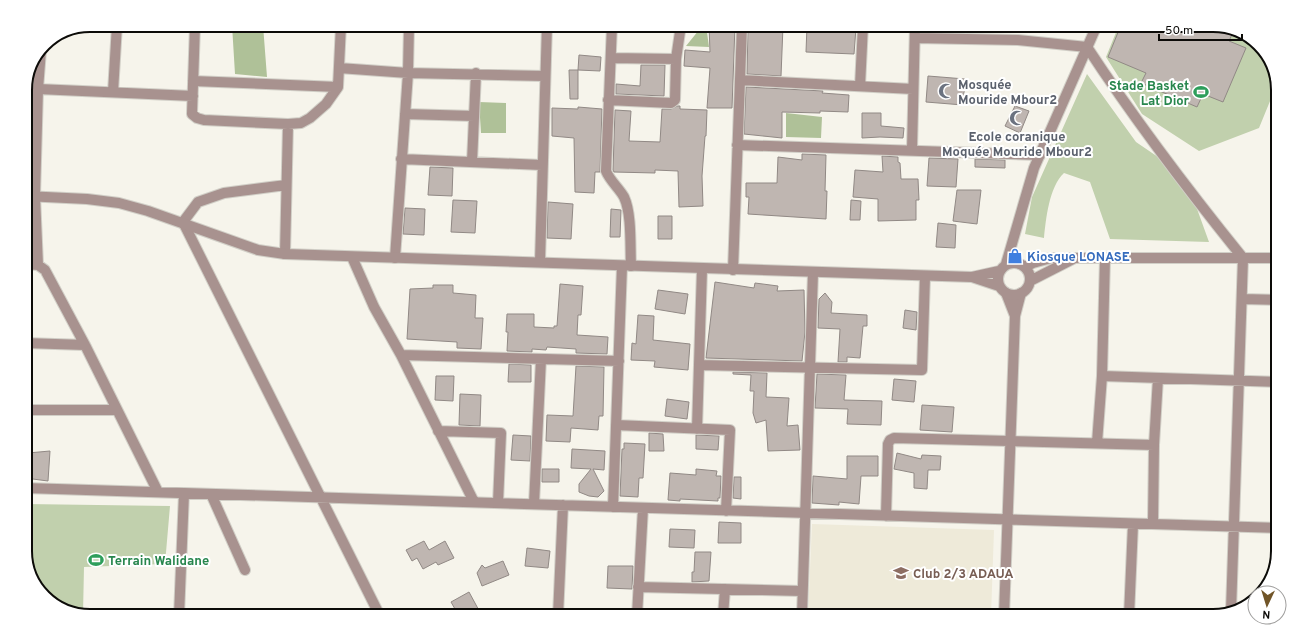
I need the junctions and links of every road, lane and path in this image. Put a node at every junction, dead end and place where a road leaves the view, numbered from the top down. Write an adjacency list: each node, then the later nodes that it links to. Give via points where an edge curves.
1 (116, 32): 27 (street)
2 (194, 32): 22 (street)
3 (341, 32): 17 (street)
4 (409, 32): 18 (street)
5 (546, 32): 20 (street)
6 (612, 32): 14 (street)
7 (680, 32): 15 (street)
8 (742, 32): 21 (street)
9 (863, 32): 23 (street)
10 (915, 32): 12 (street)
11 (1093, 32): 13 (street)
12 (915, 38): 13 (street, via 1018,40); 26 (street)
13 (1087, 47): 35 (street); 50 (street, via 1203,209)
14 (611, 58): 15 (street); 29 (street)
15 (676, 59): 29 (street, via 674,102)
16 (40, 61): 25 (street)
17 (339, 68): 18 (street); 24 (street)
18 (408, 73): 19 (street); 30 (street)
19 (476, 74): 20 (street); 31 (street)
20 (545, 76): 38 (street)
21 (740, 80): 23 (street); 33 (street)
22 (193, 81): 24 (street); 28 (street)
23 (860, 86): 26 (street)
24 (338, 87): 32 (street, via 326,104 310,118 301,123)
25 (38, 89): 27 (street); 39 (street)
26 (914, 89): 34 (street)
27 (113, 92): 28 (street)
28 (193, 96): 32 (street, via 192,114 197,118)
29 (608, 100): 55 (street, via 606,172 624,197 629,212)
30 (405, 114): 31 (street); 36 (street)
31 (474, 116): 37 (street)
32 (288, 124): 40 (street)
33 (737, 145): 34 (street); 59 (street)
34 (912, 150): 35 (street)
35 (1040, 155): 44 (street)
36 (401, 159): 37 (street); 47 (street)
37 (472, 162): 38 (street)
38 (542, 165): 52 (street)
39 (32, 169)
40 (286, 185): 43 (street, via 224,193 198,202); 45 (street)
41 (32, 196): 43 (street, via 119,203)
42 (32, 213): 54 (street)
43 (183, 222): 45 (street, via 258,250); 92 (street)
44 (1013, 239): 56 (street); 57 (street)
45 (285, 254): 46 (street)
46 (352, 257): 47 (street); 71 (street, via 374,307)
47 (395, 258): 52 (street)
48 (1076, 258): 49 (street); 56 (street, via 1041,260); 63 (street)
49 (1105, 258): 50 (street); 76 (street)
50 (1243, 258): 51 (street); 66 (street)
51 (1271, 258)
52 (540, 262): 55 (street)
53 (32, 265): 54 (street)
54 (38, 265): 70 (street, via 45,270)
55 (626, 266): 58 (street); 73 (street)
56 (1023, 266): 57 (street, via 1011,263); 63 (street, via 1028,271)
57 (1003, 268): 62 (street); 64 (street, via 998,276)
58 (702, 269): 59 (street); 74 (street)
59 (733, 270): 60 (street)
60 (814, 272): 61 (street); 75 (street)
61 (925, 276): 62 (street); 75 (street, via 922,370)
62 (972, 278): 64 (street)
63 (1030, 281): 65 (street)
64 (1003, 290): 65 (street, via 1011,295); 68 (street)
65 (1021, 293): 68 (street)
66 (1242, 299): 67 (street); 78 (street)
67 (1271, 300)
68 (1016, 316): 85 (street)
69 (32, 343): 70 (street)
70 (85, 345): 81 (street)
71 (401, 355): 72 (street); 84 (street)
72 (541, 359): 73 (street); 95 (street)
73 (619, 361): 82 (street)
74 (699, 365): 75 (street); 83 (street)
75 (810, 367): 100 (street)
76 (1102, 376): 77 (street); 86 (street)
77 (1158, 378): 78 (street); 87 (street)
78 (1239, 381): 79 (street); 105 (street)
79 (1271, 382)
80 (32, 410): 81 (street)
81 (117, 410): 89 (street)
82 (616, 425): 83 (street); 97 (street)
83 (697, 429): 99 (street, via 730,430)
84 (438, 431): 93 (street); 94 (street, via 501,433)
85 (1011, 440): 86 (street); 101 (street, via 903,437 890,440); 102 (street)
86 (1097, 443): 87 (street)
87 (1154, 445): 104 (street)
88 (32, 488): 89 (street)
89 (158, 492): 90 (street)
90 (184, 493): 91 (street); 112 (street)
91 (212, 494): 92 (street); 107 (street)
92 (320, 497): 93 (street); 113 (street)
93 (474, 502): 94 (street)
94 (498, 503): 95 (street)
95 (534, 504): 96 (street)
96 (563, 505): 97 (street); 114 (street)
97 (613, 507): 98 (street)
98 (643, 508): 99 (street); 108 (street)
99 (726, 511): 100 (street)
100 (805, 513): 101 (street); 110 (street)
101 (886, 516): 102 (street)
102 (1008, 520): 103 (street); 118 (street)
103 (1133, 524): 104 (street); 119 (street)
104 (1153, 524): 105 (street)
105 (1234, 527): 106 (street); 111 (street)
106 (1271, 528)
107 (245, 570)
108 (638, 587): 109 (street); 115 (street)
109 (724, 589): 110 (street); 116 (street)
110 (802, 591): 117 (street)
111 (1234, 605)
112 (179, 609)
113 (376, 609)
114 (558, 609)
115 (637, 609)
116 (723, 609)
117 (802, 609)
118 (1004, 609)
119 (1129, 609)

